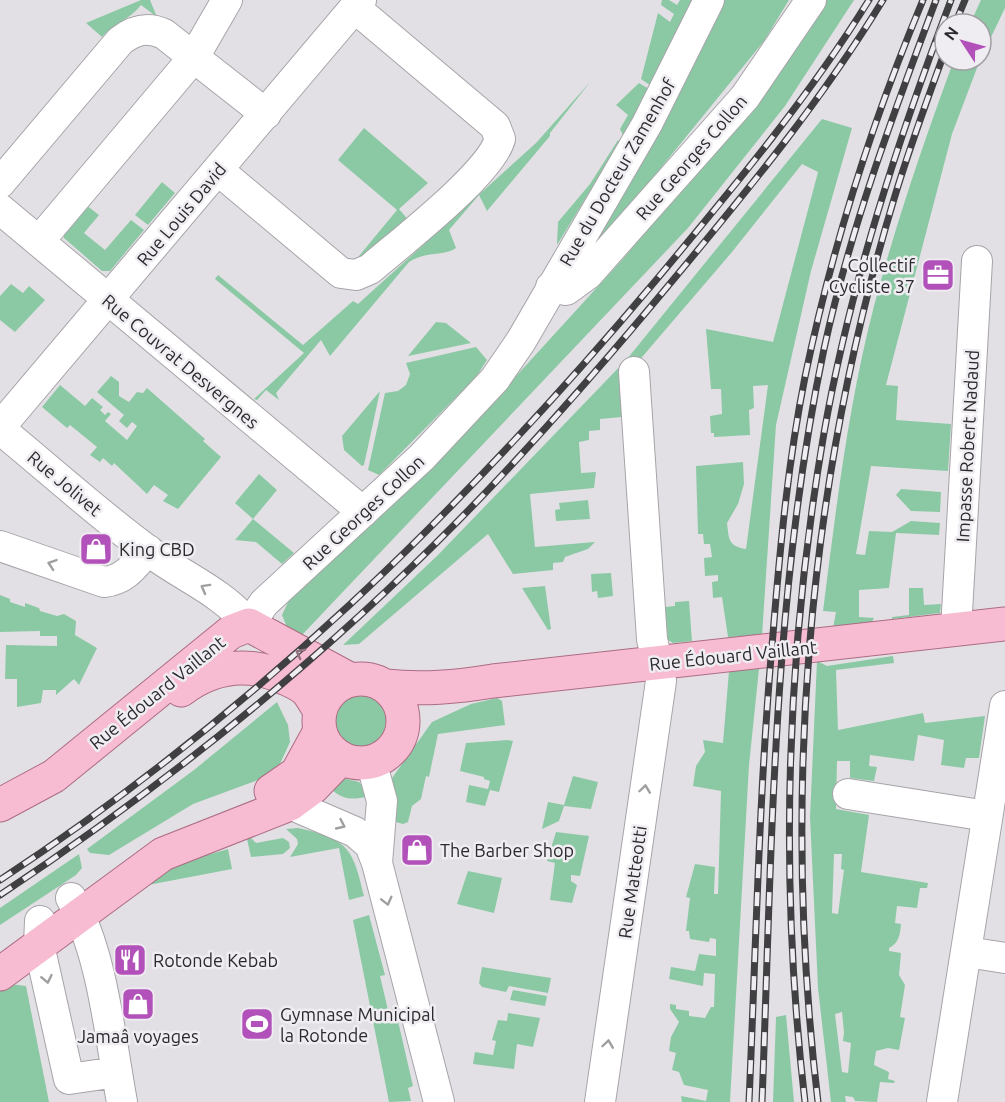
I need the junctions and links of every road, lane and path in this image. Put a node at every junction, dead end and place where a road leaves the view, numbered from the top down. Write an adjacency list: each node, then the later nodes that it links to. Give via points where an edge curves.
1 (227, 0): 5 (street)
2 (709, 0): 12 (street, Rue du Docteur Zamenhof, via 652,114)
3 (811, 0): 12 (street, Rue Georges Collon, via 745,97 588,274 566,290)
4 (358, 4): 6 (street, Rue Louis David); 7 (street, via 495,126 500,139 494,153 370,269 356,275 341,273)
5 (194, 57): 6 (street); 8 (street, via 156,30 138,30 127,35); 10 (street)
6 (266, 114): 7 (street, Rue Louis David)
7 (218, 170): 13 (street, Rue Louis David)
8 (0, 183)
9 (0, 208): 10 (street, Rue Couvrat Desvergnes)
10 (39, 241): 13 (street, Rue Couvrat Desvergnes)
11 (976, 261): 22 (street, Impasse Robert Nadaud)
12 (551, 287): 14 (street, Rue du Docteur Zamenhof)
13 (108, 300): 16 (street, Rue Louis David); 17 (street, Rue Couvrat Desvergnes)
14 (521, 341): 17 (street, Rue Georges Collon, via 495,379 460,417)
15 (634, 372): 23 (street, Rue Matteotti, via 652,639)
16 (0, 428): 18 (street, Rue Jolivet)
17 (363, 512): 21 (street, Rue Georges Collon, via 264,603)
18 (139, 544): 19 (street, one-way to 19, via 125,576 104,582); 21 (street, Rue Jolivet, one-way to 18, via 225,599)
19 (0, 546)
20 (1005, 624): 22 (main road, Rue Édouard Vaillant)
21 (249, 625): 24 (main road, one-way to 21); 33 (main road, Rue Édouard Vaillant, via 231,632 54,776)
22 (956, 630): 23 (main road, Rue Édouard Vaillant)
23 (658, 662): 26 (main road, Rue Édouard Vaillant); 46 (street, Rue Matteotti, one-way to 23, via 661,681)
24 (351, 680): 25 (main road, via 369,680); 28 (main road, via 330,692)
25 (385, 686): 26 (main road, Rue Édouard Vaillant, via 421,690); 29 (main road, via 402,710)
26 (461, 687): 29 (main road, Rue Édouard Vaillant, via 428,707)
27 (1005, 706): 35 (street)
28 (320, 721): 30 (main road, via 324,742); 34 (main road, Rue Édouard Vaillant, via 307,691 281,676 254,668 223,669 192,682 60,788 31,804); 37 (main road, via 303,764 284,784 162,837 95,879)
29 (399, 739): 30 (main road, via 390,751)
30 (356, 760): 32 (main road); 36 (street, via 382,801)
31 (848, 794): 35 (street)
32 (290, 804): 36 (street, one-way to 36, via 355,832 370,845); 37 (main road, via 163,854)
33 (0, 805)
34 (0, 811)
35 (987, 816): 40 (street)
36 (377, 863): 45 (street, one-way to 45)
37 (75, 906): 38 (main road); 43 (street, via 93,951)
38 (40, 933): 39 (main road); 42 (main road); 43 (street, one-way to 43, via 69,1079)
39 (0, 951)
40 (967, 952): 41 (street); 47 (street)
41 (1005, 958)
42 (0, 974)
43 (117, 1072): 44 (street)
44 (122, 1102)
45 (439, 1102)
46 (600, 1102)
47 (942, 1102)

